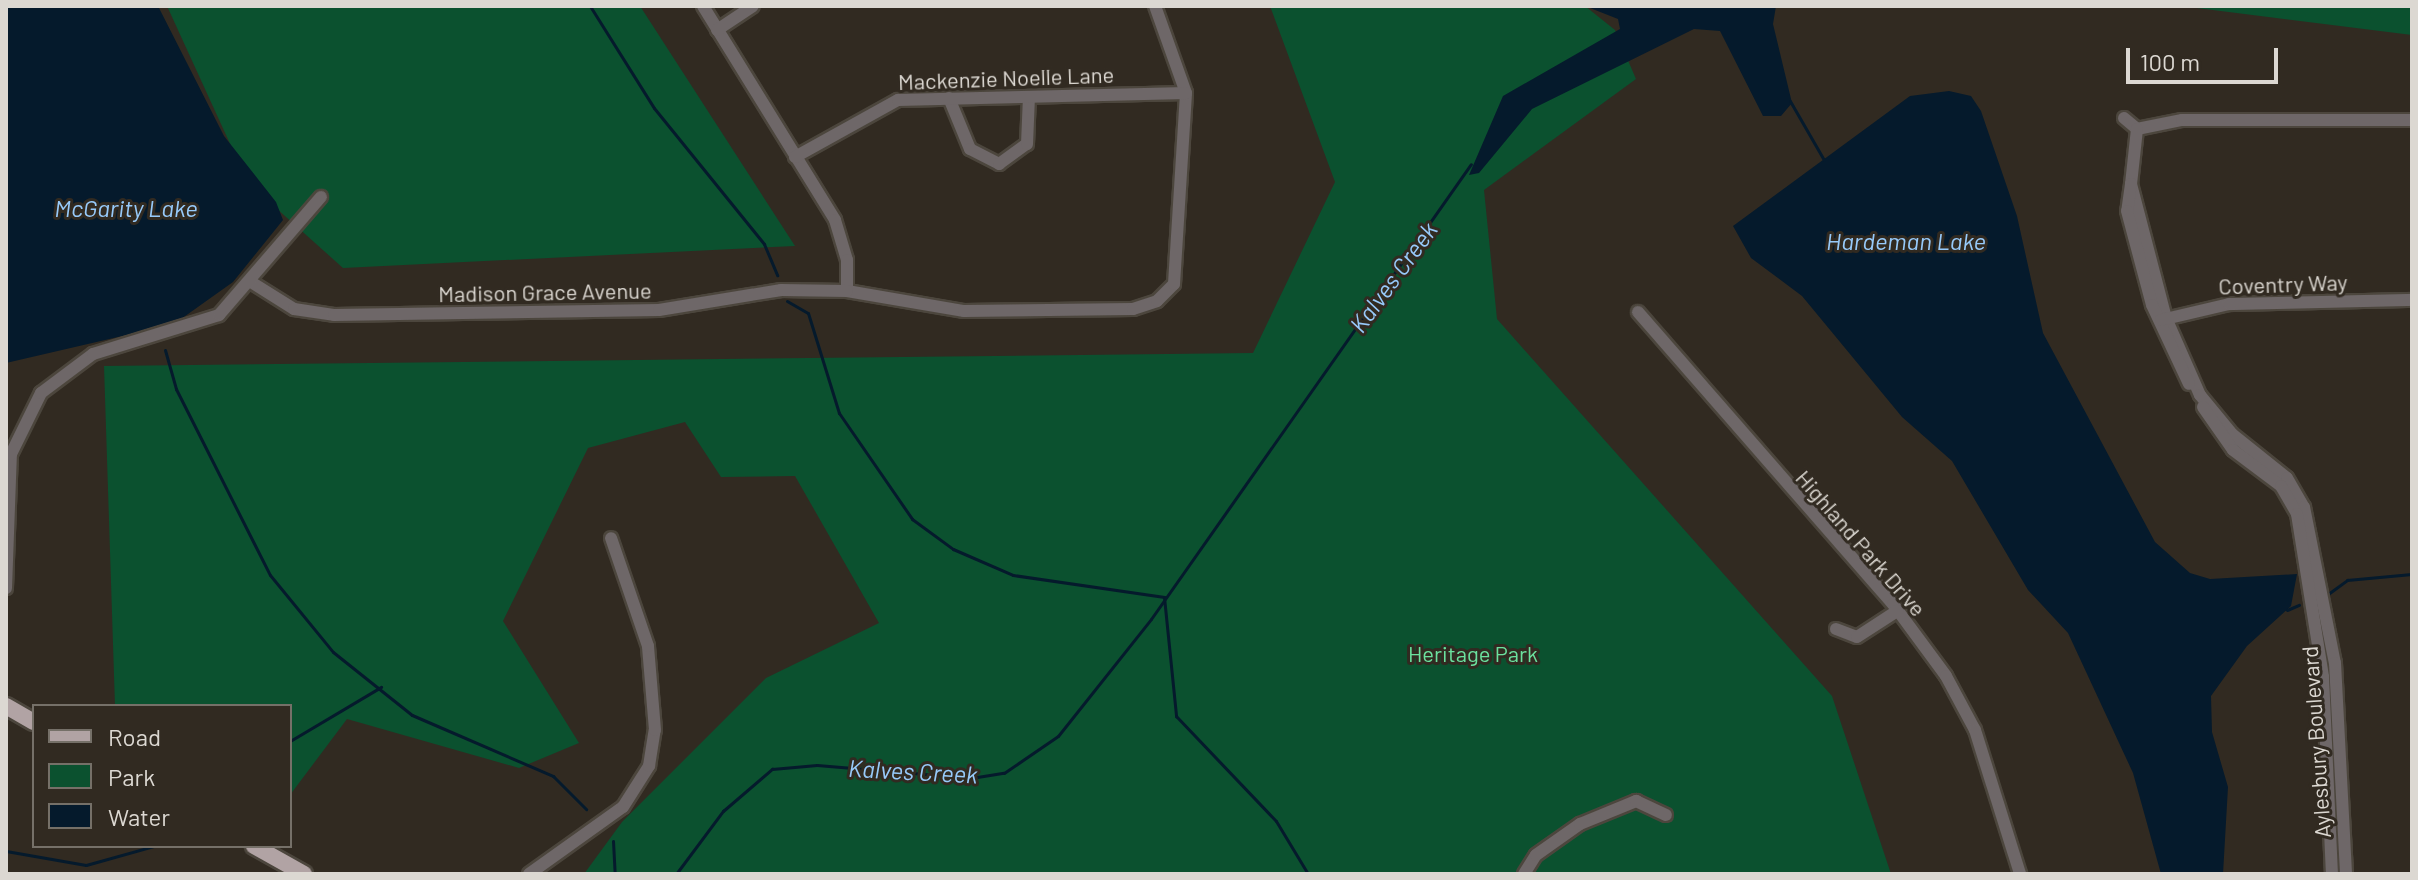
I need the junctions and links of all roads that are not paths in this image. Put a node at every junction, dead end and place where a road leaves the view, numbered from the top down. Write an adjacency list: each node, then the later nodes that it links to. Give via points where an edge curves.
1 (703, 6): 4 (street)
2 (753, 6): 4 (street)
3 (1155, 6): 5 (street, Madison Grace Avenue)
4 (717, 30): 11 (street)
5 (1186, 93): 6 (street, Mackenzie Noelle Lane); 14 (street, Madison Grace Avenue, via 1178,271 1157,301 1133,309 947,310)
6 (1029, 97): 7 (street, Mackenzie Noelle Lane); 7 (street, via 1027,144 999,164 970,149)
7 (949, 98): 11 (street, Mackenzie Noelle Lane, via 880,104)
8 (2124, 118): 10 (street)
9 (2412, 120): 10 (street, via 2182,120)
10 (2137, 129): 17 (street, Aylesbury Boulevard, via 2127,211)
11 (795, 157): 14 (street, via 841,232)
12 (321, 197): 13 (street)
13 (251, 282): 14 (street, Madison Grace Avenue, via 294,309 334,315 659,310 781,290); 19 (street, via 206,323 93,354 41,393 11,454)
14 (847, 291)
15 (2412, 300): 17 (street, Coventry Way, via 2229,304)
16 (1638, 312): 20 (street, Highland Park Drive)
17 (2162, 319): 30 (street, Aylesbury Boulevard, via 2219,435 2276,481 2297,514 2323,677); 31 (street, Aylesbury Boulevard, via 2200,395 2232,434 2287,478 2304,507 2335,663)
18 (611, 538): 27 (street, via 648,646 655,730 649,766 623,807)
19 (6, 588)
20 (1897, 611): 21 (street, via 1857,637); 29 (street, Highland Park Drive, via 1975,730)
21 (1836, 629)
22 (6, 706): 23 (main road)
23 (32, 721)
24 (1666, 815): 28 (street, via 1636,801 1580,824 1536,855)
25 (258, 848): 26 (main road)
26 (304, 874)
27 (529, 874)
28 (1524, 874)
29 (2020, 874)
30 (2332, 874)
31 (2346, 874)

